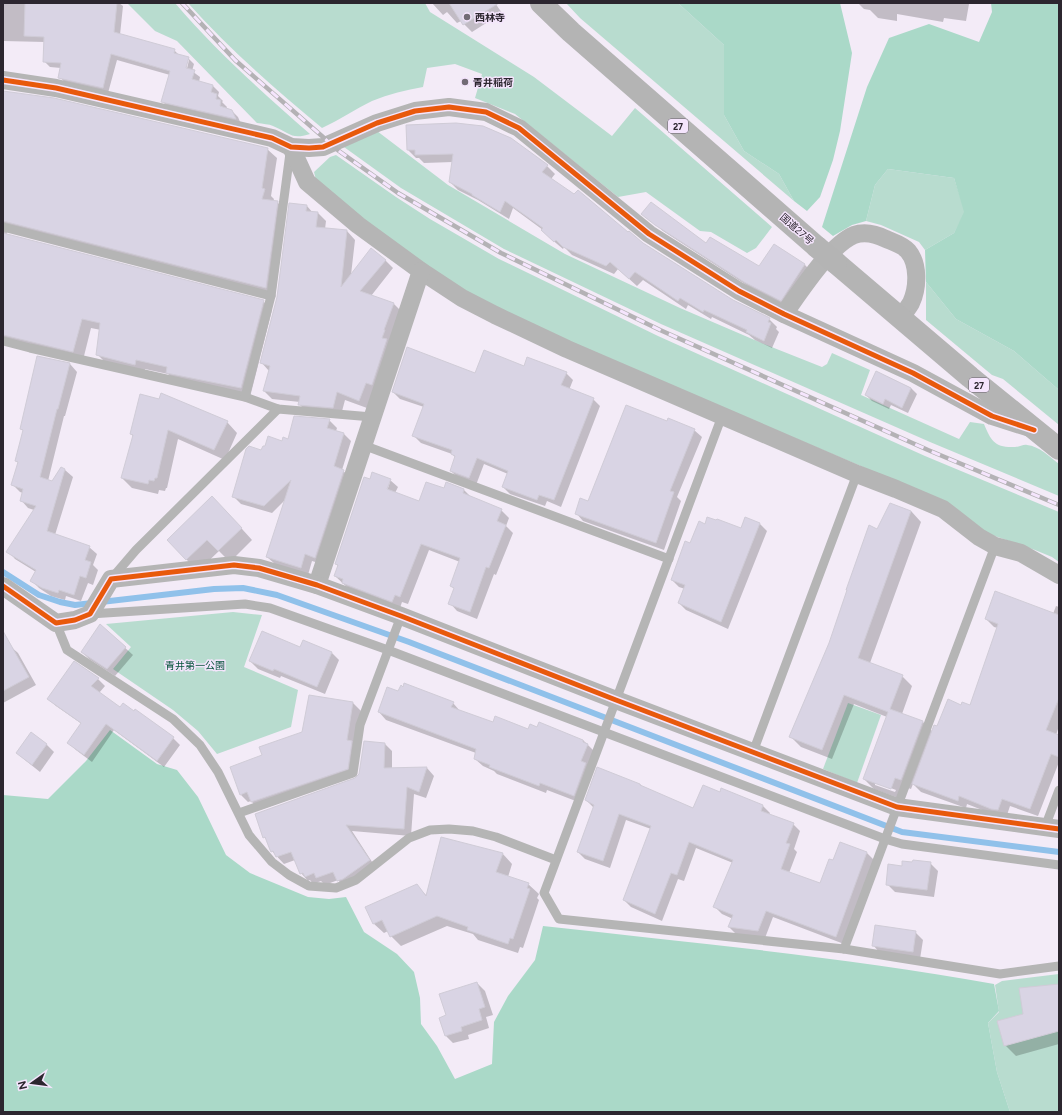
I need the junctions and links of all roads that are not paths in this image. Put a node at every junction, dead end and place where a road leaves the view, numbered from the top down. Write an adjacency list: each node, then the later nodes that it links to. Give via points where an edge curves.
1 (541, 3): 8 (highway, 国道27号 / 27, bridge, via 576,37)
2 (3, 80): 3 (street, via 56,88 264,136)
3 (291, 147): 5 (street, via 307,182 358,225); 6 (lane); 7 (street, via 323,146 376,123 415,111 449,107 486,112 519,128 649,234 739,291)
4 (3, 226): 6 (lane)
5 (421, 271): 12 (street, via 462,298 502,318); 13 (street)
6 (272, 296): 10 (lane)
7 (784, 314): 8 (street, via 841,242 866,232 907,249 912,257 916,268 915,292); 14 (street, via 913,373 992,416)
8 (901, 318): 14 (highway, 国道27号 / 27)
9 (3, 341): 10 (lane)
10 (245, 397): 11 (lane)
11 (278, 410): 13 (lane); 23 (lane, via 136,550)
12 (722, 416): 17 (street); 19 (lane)
13 (372, 417): 15 (street)
14 (1034, 430): 16 (highway, 国道27号 / 27)
15 (363, 445): 19 (lane); 21 (street)
16 (1059, 449)
17 (857, 474): 18 (street, via 943,509); 30 (lane)
18 (995, 546): 20 (street, via 1021,553); 33 (lane)
19 (669, 559): 28 (lane)
20 (1059, 575)
21 (317, 585): 23 (street, via 259,568 234,566); 25 (street)
22 (3, 586): 26 (street)
23 (107, 586): 24 (street)
24 (92, 611): 26 (street, via 75,620); 27 (lane, via 245,604 270,608)
25 (399, 621): 27 (lane); 28 (street)
26 (56, 623): 32 (lane, via 67,650 173,719 200,745 218,772)
27 (389, 646): 29 (lane); 32 (lane, via 360,725 353,773)
28 (614, 706): 29 (lane); 30 (street)
29 (605, 729): 35 (lane); 36 (lane)
30 (753, 752): 33 (street)
31 (1059, 790): 34 (lane)
32 (239, 813): 36 (lane, via 249,836 272,862 309,886 336,888 356,880 409,838 430,830 473,831)
33 (894, 813): 34 (street); 35 (lane)
34 (1052, 828)
35 (886, 836): 37 (lane, via 902,844); 38 (lane)
36 (556, 860): 38 (lane, via 544,893 559,919)
37 (1059, 865)
38 (844, 949): 39 (lane, via 1000,974)
39 (1059, 966)

